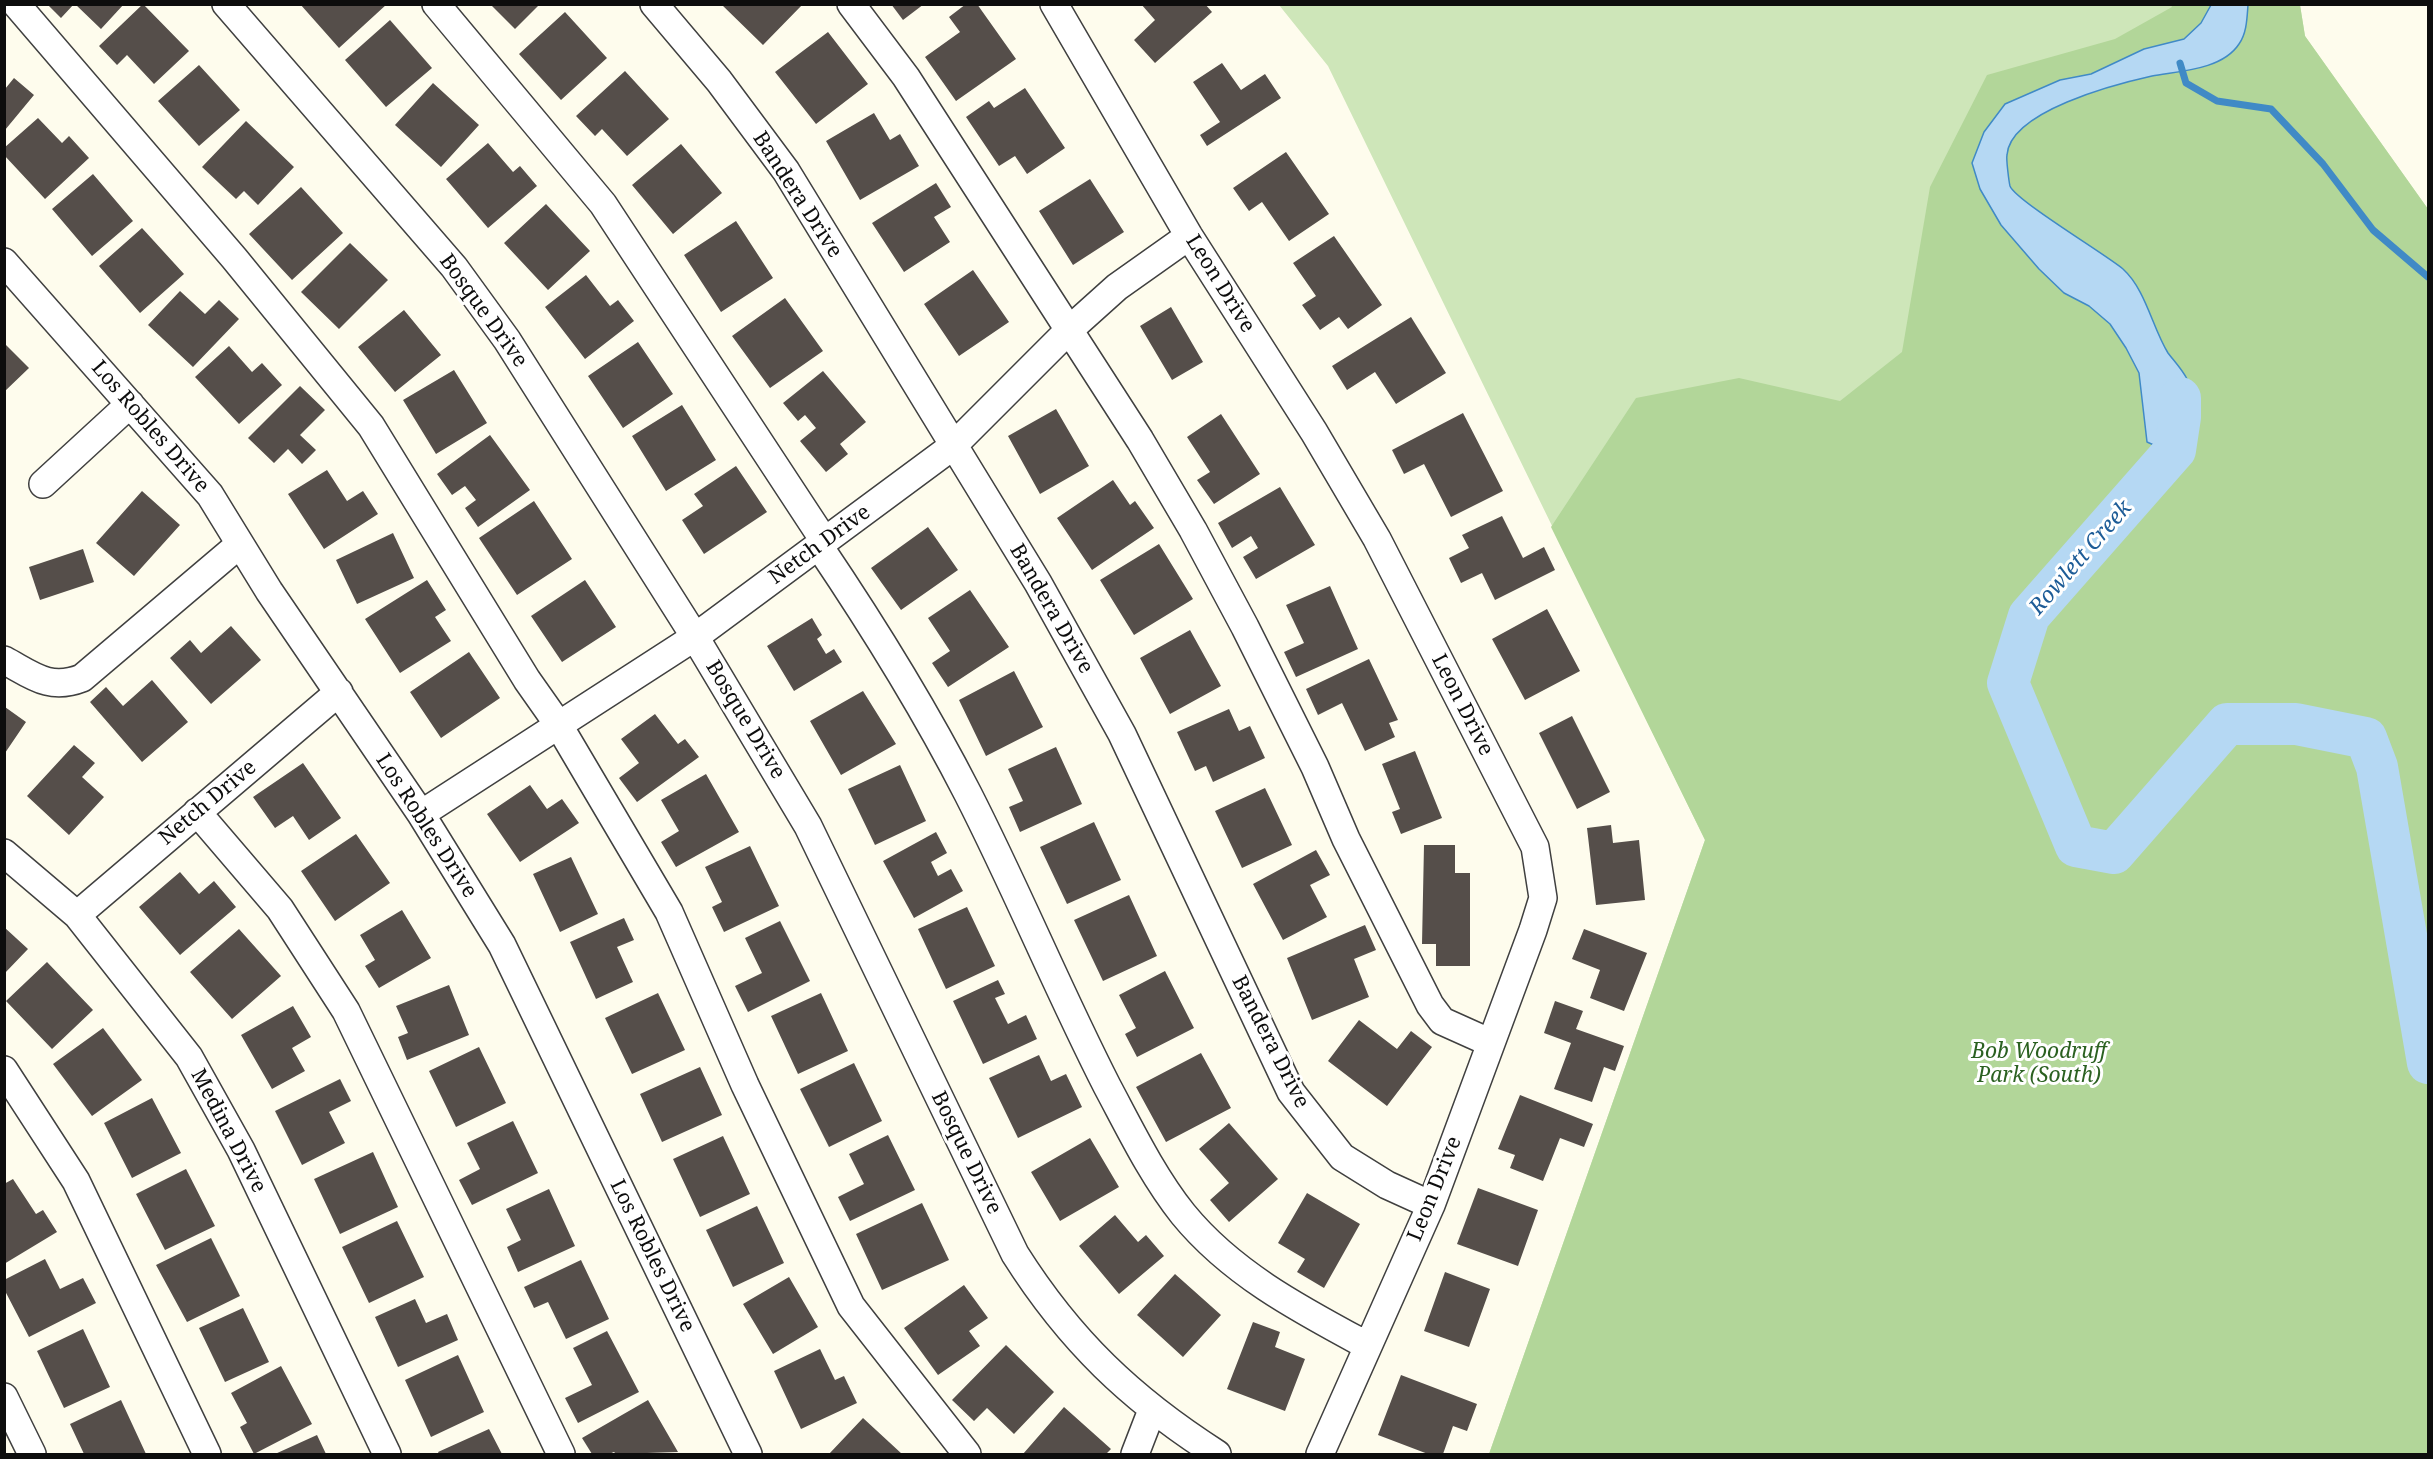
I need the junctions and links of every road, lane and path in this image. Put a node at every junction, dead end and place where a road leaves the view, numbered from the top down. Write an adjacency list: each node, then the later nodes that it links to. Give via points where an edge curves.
1 (16, 4): 18 (street, via 234,258 371,426)
2 (226, 4): 15 (street, Bosque Drive, via 454,267 507,340)
3 (436, 4): 14 (street, via 603,204)
4 (654, 4): 11 (street, Bandera Drive, via 719,81 786,171)
5 (851, 4): 9 (street, via 906,77)
6 (1054, 4): 7 (street, Leon Drive)
7 (1189, 236): 9 (street, Netch Drive, via 1117,287); 23 (street, Leon Drive, via 1377,539 1535,847 1543,898)
8 (4, 262): 10 (street, Los Robles Drive)
9 (1068, 331): 11 (street, Netch Drive); 23 (street, via 1193,530 1315,767 1346,839 1430,1005 1442,1021)
10 (130, 404): 12 (street); 13 (street, Los Robles Drive, via 210,495)
11 (953, 446): 14 (street, Netch Drive); 25 (street, Bandera Drive, via 1038,583 1122,734 1291,1092 1342,1157 1387,1185)
12 (43, 484)
13 (240, 544): 16 (street, via 82,678 66,684 44,682); 17 (street, Los Robles Drive)
14 (822, 544): 15 (street, Netch Drive); 26 (street, via 968,793 1078,1029 1142,1154 1183,1214 1237,1268 1300,1310)
15 (696, 637): 18 (street, Netch Drive); 28 (street, Bosque Drive, via 808,826 1015,1254 1044,1300 1094,1358)
16 (4, 660)
17 (339, 692): 19 (street, Netch Drive); 20 (street, Los Robles Drive)
18 (558, 724): 20 (street, Netch Drive); 34 (street, via 669,912 745,1085 851,1306)
19 (197, 812): 22 (street, Netch Drive); 32 (street, via 280,909 346,1011)
20 (421, 814): 33 (street, Los Robles Drive, via 502,945)
21 (4, 853): 22 (street, Medina Drive)
22 (76, 915): 31 (street, Medina Drive, via 189,1057 241,1150)
23 (1491, 1043): 25 (street, Leon Drive)
24 (4, 1070): 30 (street, via 76,1180)
25 (1431, 1205): 26 (street, Leon Drive)
26 (1368, 1346): 37 (street, Leon Drive)
27 (4, 1397): 29 (street)
28 (1152, 1410): 35 (street); 36 (street, Bosque Drive)
29 (32, 1455)
30 (207, 1455)
31 (387, 1455)
32 (561, 1455)
33 (748, 1455)
34 (967, 1455)
35 (1135, 1455)
36 (1217, 1455)
37 (1320, 1455)

